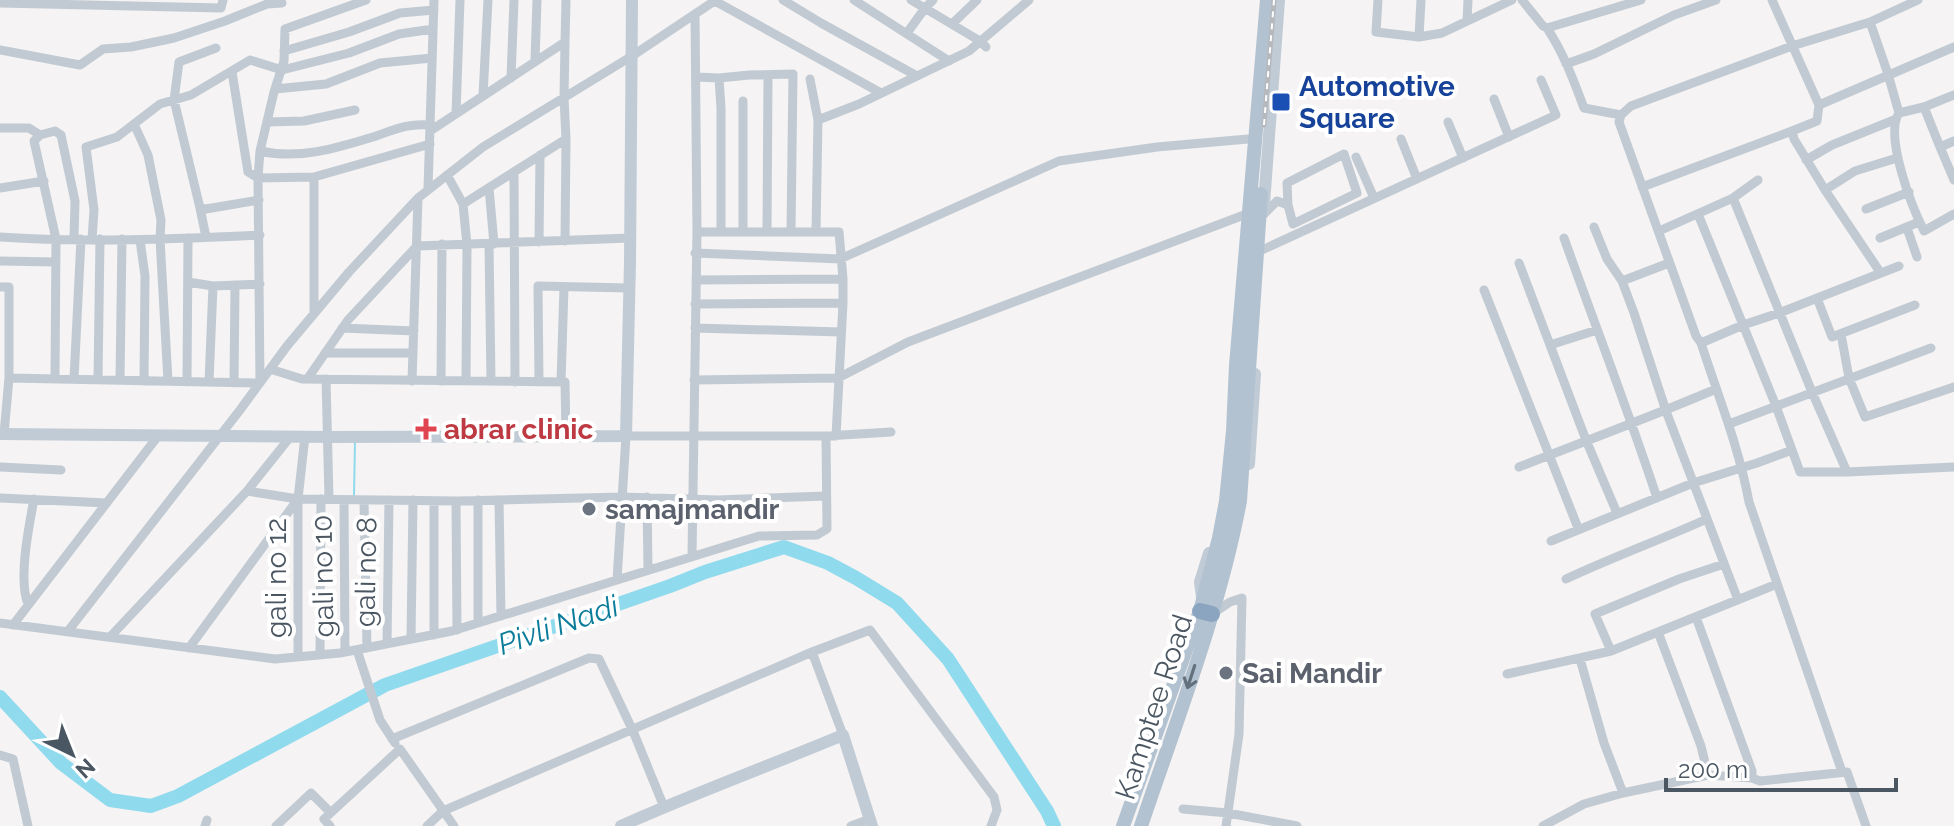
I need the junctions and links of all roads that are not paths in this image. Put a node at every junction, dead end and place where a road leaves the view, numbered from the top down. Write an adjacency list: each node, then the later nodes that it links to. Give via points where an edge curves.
1 (223, 0): 30 (street, via 221,8)
2 (366, 0): 48 (street, via 285,29)
3 (460, 0): 75 (street)
4 (488, 0): 67 (street)
5 (514, 0): 60 (street)
6 (537, 0): 51 (street)
7 (566, 0): 42 (street)
8 (632, 0): 49 (street)
9 (696, 0): 34 (street)
10 (715, 0): 34 (street); 65 (street)
11 (783, 0): 58 (street)
12 (854, 0): 40 (street)
13 (911, 0): 33 (street)
14 (933, 0): 33 (street)
15 (977, 0): 37 (street)
16 (1029, 0): 43 (street)
17 (1265, 0): 124 (street); 276 (main road, via 1233,431)
18 (1277, 0): 121 (street); 276 (main road, via 1240,501 1231,547)
19 (1378, 0): 41 (street, via 1376,32)
20 (1421, 0): 41 (street)
21 (1468, 0): 35 (street)
22 (1512, 0): 35 (street)
23 (1522, 0): 38 (street)
24 (1641, 0): 38 (street)
25 (1716, 0): 53 (street)
26 (1772, 0): 44 (street)
27 (1918, 0): 36 (street)
28 (67, 2): 29 (street); 30 (street)
29 (0, 3)
30 (161, 3)
31 (282, 3): 47 (street, via 174,38 103,49 80,65)
32 (434, 5): 39 (street); 48 (street)
33 (925, 8): 37 (street); 40 (street)
34 (696, 13): 49 (street); 59 (street)
35 (1467, 21): 41 (street)
36 (1870, 22): 44 (street); 56 (street)
37 (952, 24): 43 (street)
38 (1547, 28): 53 (street)
39 (433, 29): 50 (street); 54 (street, via 399,34)
40 (907, 33): 52 (street)
41 (1419, 37)
42 (565, 42): 51 (street); 68 (street)
43 (983, 44): 52 (street)
44 (1792, 46): 72 (street); 76 (street, via 1631,106)
45 (1954, 47): 56 (street)
46 (216, 48): 70 (street, via 179,62)
47 (0, 50)
48 (284, 51): 54 (street)
49 (632, 56): 68 (street); 139 (street)
50 (432, 58): 64 (street, via 380,63 326,84); 83 (street)
51 (535, 61): 60 (street)
52 (949, 61): 58 (street)
53 (1566, 64): 76 (street, via 1584,108)
54 (282, 70): 55 (street, via 250,60); 64 (street)
55 (232, 72): 70 (street); 102 (street, via 248,172)
56 (1888, 74): 72 (street); 77 (street)
57 (768, 75): 61 (street); 130 (street); 131 (street, via 793,74)
58 (917, 76): 65 (street)
59 (696, 77): 61 (street); 134 (street)
60 (511, 78): 67 (street)
61 (719, 78): 128 (street)
62 (810, 79): 78 (street)
63 (1541, 80): 86 (street, via 1556,115)
64 (275, 89): 79 (street)
65 (881, 93): 78 (street)
66 (1954, 95): 73 (street)
67 (483, 96): 75 (street)
68 (564, 98): 87 (street); 100 (street)
69 (1494, 99): 86 (street)
70 (174, 100): 81 (street); 119 (street)
71 (743, 101): 129 (street)
72 (1819, 105): 84 (street, via 1817,121)
73 (1924, 107): 77 (street); 92 (street)
74 (355, 110): 79 (street, via 304,121)
75 (456, 114): 83 (street)
76 (1621, 115): 107 (street)
77 (1897, 117): 97 (street); 98 (street)
78 (818, 120): 132 (street)
79 (267, 122): 93 (street)
80 (1448, 122): 96 (street)
81 (134, 124): 143 (street, via 117,137 86,147 94,210); 145 (street, via 148,155)
82 (0, 128): 85 (street, via 29,128)
83 (430, 128): 91 (street); 93 (street, via 413,123 320,152)
84 (1792, 131): 98 (street); 107 (street)
85 (40, 135): 106 (street, via 34,141); 143 (street, via 61,135)
86 (1509, 137): 96 (street)
87 (566, 139): 94 (street); 147 (street)
88 (1248, 139): 157 (street, via 1059,161)
89 (1401, 139): 103 (street)
90 (1954, 141): 92 (street)
91 (430, 144): 101 (street); 110 (street)
92 (1940, 147): 105 (street)
93 (260, 151): 102 (street)
94 (540, 155): 99 (street); 148 (street)
95 (1356, 157): 114 (street)
96 (1463, 158): 103 (street)
97 (1897, 158): 111 (street, via 1855,171); 112 (street)
98 (1806, 160): 111 (street)
99 (514, 172): 109 (street); 151 (street)
100 (447, 175): 110 (street); 117 (street)
101 (314, 177): 102 (street); 179 (street)
102 (258, 178): 116 (street)
103 (1417, 179): 114 (street)
104 (1758, 180): 115 (street)
105 (1954, 180)
106 (44, 181): 108 (street); 142 (street)
107 (1642, 187): 133 (street)
108 (0, 188)
109 (489, 188): 117 (street); 150 (street)
110 (428, 189): 113 (street)
111 (1825, 190): 163 (street)
112 (1909, 192): 120 (street); 125 (street)
113 (418, 198): 153 (street); 179 (street)
114 (1374, 198): 154 (street)
115 (1733, 198): 122 (street); 180 (street)
116 (259, 200): 119 (street); 135 (street)
117 (463, 204): 152 (street)
118 (1288, 205): 118 (street, via 1293,224 1357,193 1344,154 1287,183); 121 (street, via 1277,201)
119 (200, 208): 137 (street)
120 (1866, 209)
121 (1264, 214): 124 (street); 154 (street)
122 (1698, 214): 133 (street); 181 (street)
123 (1954, 214): 125 (street, via 1924,231)
124 (1244, 215): 197 (street, via 908,342); 276 (street, via 1228,433 1215,533 1200,582)
125 (1919, 222): 127 (street)
126 (1594, 227): 166 (street)
127 (1907, 228): 141 (street); 156 (street)
128 (721, 231): 129 (street); 134 (street)
129 (743, 231): 130 (street)
130 (767, 231): 131 (street)
131 (791, 231): 132 (street)
132 (816, 231): 157 (street, via 839,232)
133 (1659, 231): 161 (street)
134 (697, 232): 155 (street)
135 (260, 235): 137 (street); 168 (street)
136 (0, 237): 142 (street)
137 (206, 237): 138 (street)
138 (188, 238): 145 (street); 167 (street)
139 (630, 238): 147 (street); 173 (street)
140 (1564, 238): 184 (street)
141 (1880, 238)
142 (56, 239): 143 (street); 159 (street)
143 (87, 239): 144 (street); 199 (street); 200 (street)
144 (122, 239): 146 (street); 202 (street)
145 (160, 239): 146 (street); 205 (street)
146 (140, 240): 204 (street)
147 (565, 241): 148 (street)
148 (539, 242): 151 (street)
149 (442, 244): 152 (street); 153 (street); 207 (street)
150 (492, 244): 151 (street); 152 (street); 209 (street)
151 (514, 244): 212 (street)
152 (467, 245): 208 (street)
153 (417, 246): 182 (street); 185 (street)
154 (1262, 250): 276 (street, via 1245,501 1225,591)
155 (695, 253): 157 (street); 165 (street)
156 (1917, 257)
157 (840, 259): 164 (street)
158 (0, 261): 159 (street)
159 (56, 262): 195 (street)
160 (1519, 263): 189 (street)
161 (1669, 263): 166 (street); 188 (street)
162 (1899, 266): 163 (street)
163 (1880, 272): 175 (street)
164 (843, 279): 165 (street); 176 (street)
165 (696, 280): 177 (street)
166 (1622, 281): 221 (street)
167 (188, 282): 170 (street); 210 (street)
168 (260, 284): 169 (street); 216 (street)
169 (235, 285): 170 (street); 215 (street)
170 (213, 286): 211 (street)
171 (0, 287): 194 (street, via 9,287)
172 (564, 287): 173 (street); 213 (street, via 538,286); 214 (street)
173 (629, 288): 231 (street)
174 (1484, 290): 237 (street)
175 (1817, 298): 180 (street); 187 (street, via 1832,337)
176 (843, 303): 177 (street); 186 (street)
177 (695, 304): 183 (street)
178 (1915, 305): 187 (street)
179 (314, 313): 193 (street)
180 (1779, 313): 181 (street); 219 (street)
181 (1743, 325): 188 (street); 220 (street)
182 (342, 328): 185 (street); 191 (street)
183 (695, 328): 186 (street); 203 (street)
184 (1597, 330): 189 (street); 222 (street)
185 (414, 331): 192 (street)
186 (841, 332): 197 (street)
187 (1841, 334): 198 (street)
188 (1701, 343): 218 (street)
189 (1550, 345): 235 (street)
190 (1931, 348): 198 (street)
191 (325, 353): 192 (street); 196 (street)
192 (413, 353): 206 (street)
193 (270, 369): 196 (street); 216 (street)
194 (9, 378): 195 (street); 225 (street)
195 (55, 378): 199 (street)
196 (308, 378): 201 (street)
197 (838, 378): 203 (street); 233 (street)
198 (1849, 378): 217 (street, via 1865,417); 219 (street)
199 (74, 379): 200 (street)
200 (98, 379): 202 (street)
201 (326, 379): 206 (street); 234 (street)
202 (120, 380): 204 (street)
203 (694, 380): 232 (street)
204 (144, 381): 205 (street)
205 (168, 381): 210 (street)
206 (412, 381): 207 (street)
207 (441, 381): 208 (street)
208 (466, 381): 209 (street)
209 (491, 381): 212 (street)
210 (187, 382): 211 (street)
211 (209, 382): 215 (street)
212 (515, 382): 213 (street)
213 (539, 382): 214 (street)
214 (561, 382): 230 (street)
215 (234, 383): 216 (street)
216 (260, 383): 227 (street)
217 (1954, 387)
218 (1716, 389): 221 (street); 223 (street)
219 (1812, 392): 220 (street); 243 (street)
220 (1776, 406): 223 (street); 236 (street)
221 (1666, 411): 222 (street); 244 (street)
222 (1632, 424): 235 (street); 250 (street)
223 (1729, 424): 241 (street)
224 (891, 432): 233 (street)
225 (2, 434): 226 (street)
226 (158, 436): 227 (street); 263 (street)
227 (219, 436): 228 (street); 283 (street)
228 (291, 436): 229 (street); 245 (street)
229 (305, 436): 234 (street); 252 (street, gali no 12)
230 (566, 436): 231 (street); 234 (street)
231 (626, 436): 232 (street); 247 (street)
232 (694, 436): 233 (street); 254 (street)
233 (833, 436): 246 (street)
234 (327, 437): 253 (street)
235 (1586, 440): 237 (street); 264 (street)
236 (1792, 450): 241 (street); 243 (street, via 1800,472)
237 (1549, 455): 239 (street); 266 (street)
238 (0, 467): 242 (street)
239 (1519, 467)
240 (1954, 467): 243 (street)
241 (1743, 468): 244 (street); 273 (street)
242 (61, 470)
243 (1847, 472)
244 (1693, 483): 250 (street); 265 (street)
245 (247, 491): 252 (street); 286 (street)
246 (826, 496): 254 (street); 268 (street, via 827,529 817,535 759,536)
247 (622, 497): 248 (street); 260 (street); 272 (street)
248 (647, 497): 254 (street); 270 (street)
249 (0, 498): 251 (street)
250 (1657, 498): 264 (street)
251 (34, 499): 263 (street); 275 (street, via 25,568)
252 (298, 499): 253 (street); 289 (street); 295 (street, gali no 12)
253 (325, 499): 255 (street); 294 (street)
254 (692, 499): 268 (street)
255 (344, 500): 256 (street); 292 (street, gali no 10)
256 (364, 500): 257 (street); 290 (street)
257 (389, 500): 258 (street); 288 (street, gali no 8)
258 (413, 500): 261 (street); 287 (street)
259 (478, 500): 260 (street); 262 (street); 280 (street)
260 (499, 500): 277 (street)
261 (434, 501): 262 (street); 285 (street)
262 (456, 501): 282 (street)
263 (107, 503): 275 (street)
264 (1617, 513): 266 (street)
265 (1707, 519): 269 (street); 271 (street)
266 (1578, 528): 267 (street)
267 (1551, 541)
268 (692, 556): 270 (street)
269 (1724, 564): 274 (street); 291 (street, via 1595,614)
270 (648, 569): 272 (street)
271 (1566, 579)
272 (617, 580): 277 (street)
273 (1777, 584): 274 (street); 303 (street)
274 (1738, 600): 278 (street)
275 (28, 604): 281 (street)
276 (1208, 607): 310 (street, via 1242,598 1239,734); 320 (main road); 321 (main road, Kamptee Road, one-way to 321)
277 (501, 616): 280 (street)
278 (1696, 617): 284 (street); 305 (street)
279 (0, 623): 281 (street)
280 (478, 623): 282 (street)
281 (13, 625): 283 (street)
282 (457, 630): 285 (street)
283 (68, 631): 286 (street)
284 (1658, 632): 291 (street); 304 (street)
285 (434, 635): 287 (street)
286 (110, 637): 289 (street)
287 (411, 639): 288 (street)
288 (387, 644): 290 (street)
289 (189, 648): 295 (street)
290 (362, 649): 292 (street); 300 (street, via 364,675)
291 (1611, 651): 296 (street)
292 (345, 652): 294 (street)
293 (812, 652): 298 (street); 299 (street); 319 (street, via 870,630 994,797 997,810)
294 (320, 655): 295 (street)
295 (298, 657)
296 (1580, 659): 297 (street); 306 (street)
297 (1507, 674)
298 (633, 731): 300 (street, via 599,659 589,658); 307 (street); 309 (street)
299 (843, 735): 307 (street); 312 (street)
300 (392, 739): 301 (street)
301 (400, 749): 309 (street); 311 (street)
302 (0, 755): 313 (street, via 13,759)
303 (1841, 769)
304 (1708, 775): 305 (street); 306 (street)
305 (1752, 778): 325 (street, via 1847,772)
306 (1623, 793): 324 (street, via 1584,804)
307 (664, 807): 317 (street)
308 (1183, 809): 310 (street)
309 (443, 811): 315 (street); 316 (street)
310 (1228, 813): 322 (street); 323 (street)
311 (325, 821): 314 (street, via 311,793)
312 (871, 823): 318 (street)
313 (28, 826)
314 (276, 826)
315 (427, 826)
316 (454, 826)
317 (621, 826)
318 (851, 826)
319 (991, 826)
320 (1123, 826)
321 (1141, 826)
322 (1226, 826)
323 (1297, 826)
324 (1543, 826)
325 (1866, 826)

